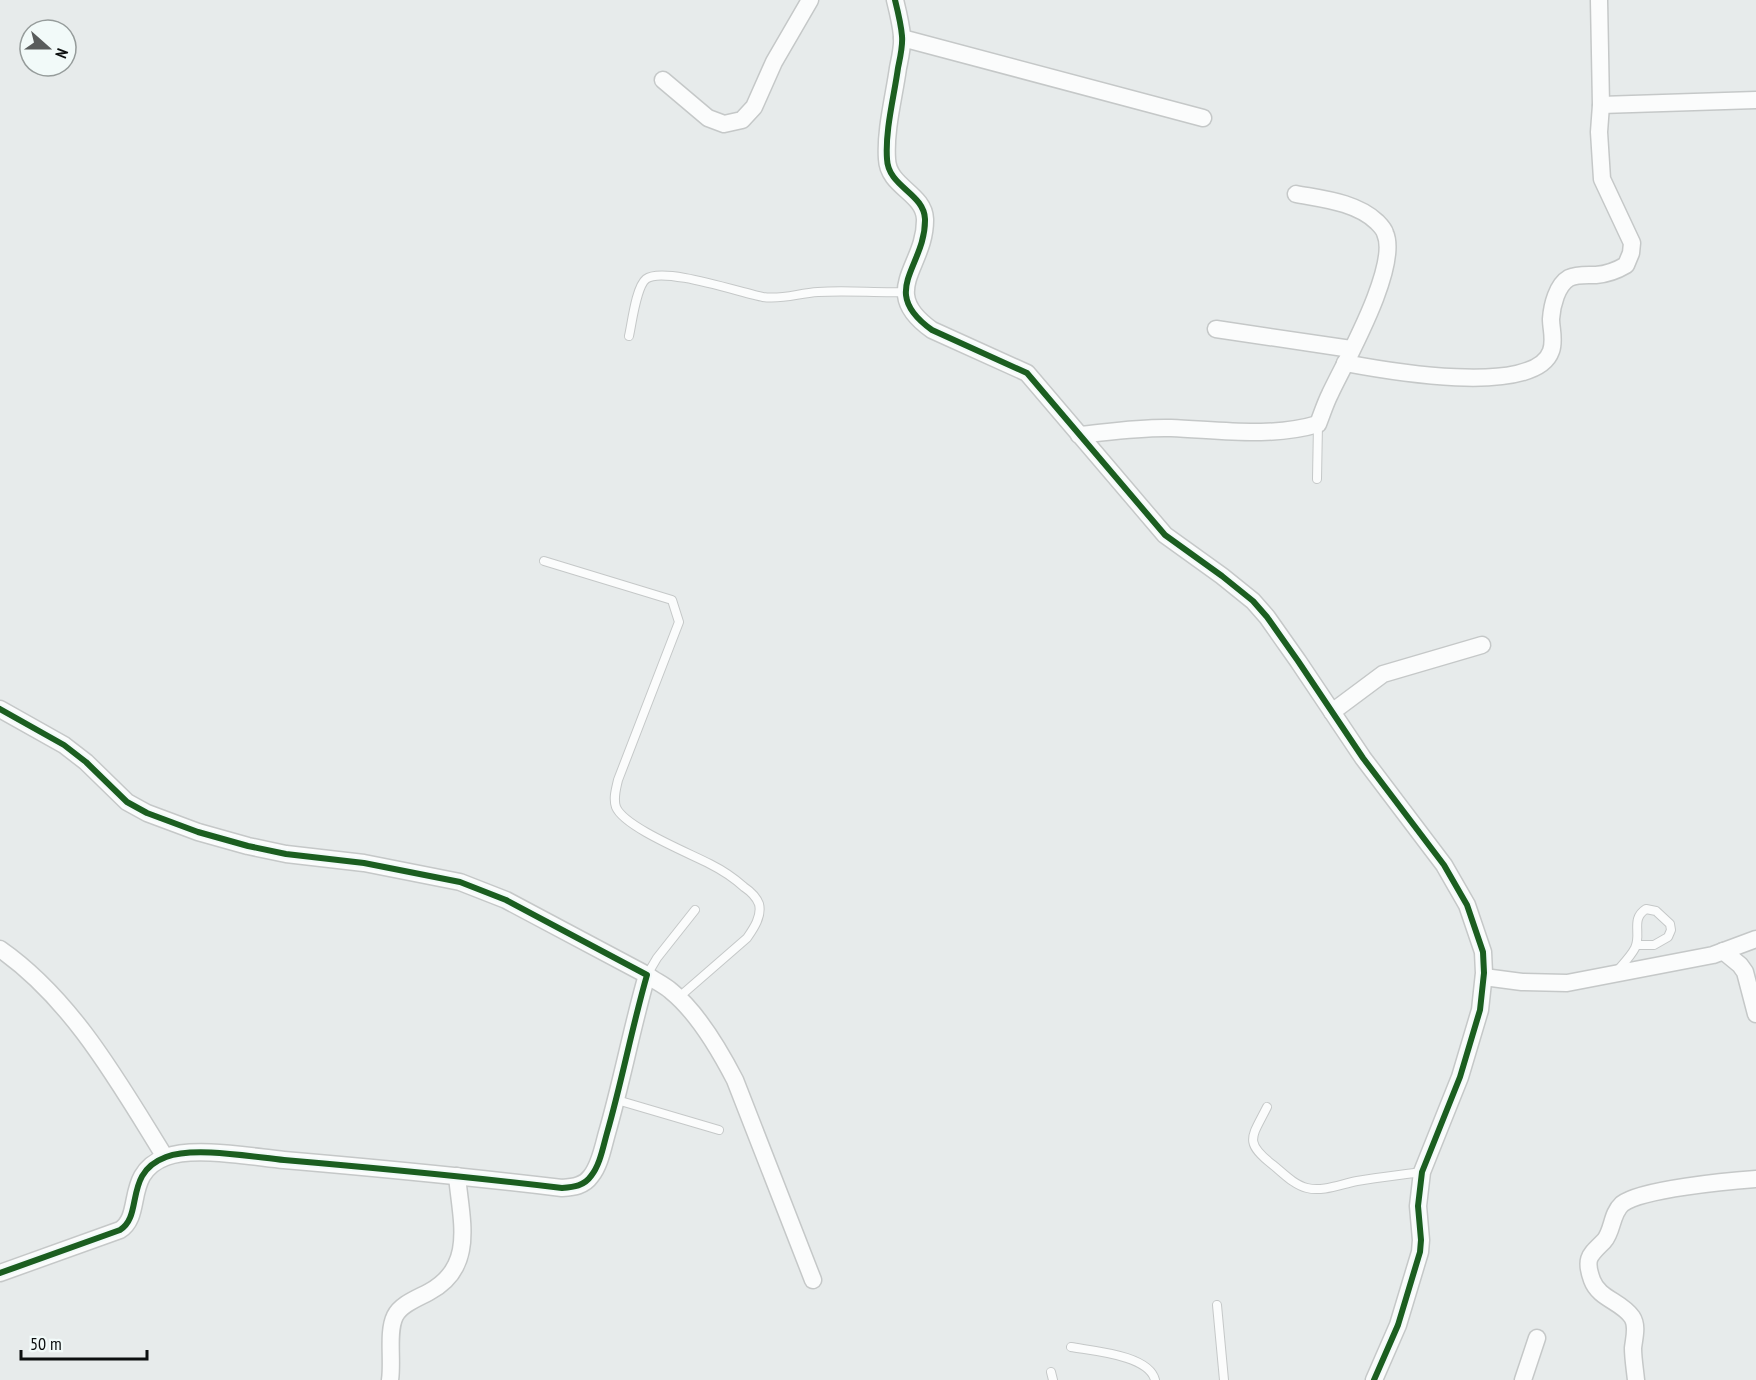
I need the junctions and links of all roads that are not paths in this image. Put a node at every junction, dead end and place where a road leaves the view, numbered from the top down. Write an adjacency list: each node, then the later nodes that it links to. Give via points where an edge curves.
1 (810, 0): 5 (street, via 774,62 754,107 742,120 724,124 708,118)
2 (895, 0): 4 (street)
3 (1599, 0): 7 (street)
4 (902, 38): 8 (street); 10 (street, via 887,165 897,183 919,202 925,221)
5 (663, 81)
6 (1756, 100): 7 (street)
7 (1600, 105): 13 (street, via 1602,179 1632,243 1631,253 1626,265 1613,273 1580,275 1560,286 1551,318 1551,352 1545,360 1529,370 1483,378 1397,372)
8 (1203, 118)
9 (1296, 194): 13 (street, via 1356,208 1385,233 1387,259 1381,282)
10 (905, 292): 12 (lane, via 819,292 778,298 654,276 646,279 638,293); 15 (street, via 913,314 932,330 1027,373)
11 (1216, 329): 13 (street)
12 (629, 336)
13 (1348, 356): 14 (street)
14 (1318, 424): 15 (street, via 1296,431 1168,428); 16 (lane)
15 (1079, 435): 20 (street, via 1165,534 1253,601)
16 (1317, 478)
17 (544, 561): 29 (lane, via 672,600 679,622 614,798 622,815 638,827 733,878 754,896 759,915 747,938)
18 (1482, 645): 20 (street, via 1383,674)
19 (0, 709): 27 (street, via 64,746 127,802 147,813 248,846 460,882 506,900)
20 (1332, 712): 28 (street, via 1444,865 1467,905 1483,952)
21 (696, 910): 27 (lane)
22 (1756, 939): 25 (street)
23 (1637, 945): 23 (lane, via 1638,917 1646,909 1656,910 1670,924 1668,937 1654,945); 26 (lane)
24 (0, 949): 34 (street, via 74,1019)
25 (1723, 951): 26 (street); 30 (street, via 1745,972)
26 (1615, 974): 28 (street, via 1567,983)
27 (648, 975): 29 (street); 31 (street)
28 (1484, 977): 35 (street, via 1480,1010 1460,1077)
29 (678, 998): 39 (street, via 708,1035 735,1080)
30 (1756, 1014)
31 (617, 1100): 33 (lane); 36 (street, via 598,1163 586,1182 562,1188)
32 (1267, 1107): 35 (lane, via 1252,1143 1265,1159 1298,1185 1313,1190)
33 (719, 1130)
34 (165, 1157): 36 (street, via 219,1154); 38 (street, via 141,1178 128,1225)
35 (1422, 1172): 46 (street, via 1418,1206 1420,1252 1398,1325)
36 (457, 1176): 43 (street, via 461,1257 455,1271 438,1288 405,1305 395,1316)
37 (1756, 1179): 48 (street, via 1631,1199 1617,1210 1605,1240 1592,1251 1589,1266 1596,1289 1632,1317)
38 (0, 1273)
39 (813, 1280)
40 (1217, 1305): 45 (lane)
41 (1537, 1338): 47 (street)
42 (1071, 1347): 44 (lane, via 1139,1362 1151,1370)
43 (390, 1380)
44 (1155, 1380)
45 (1224, 1380)
46 (1374, 1380)
47 (1523, 1380)
48 (1636, 1380)

